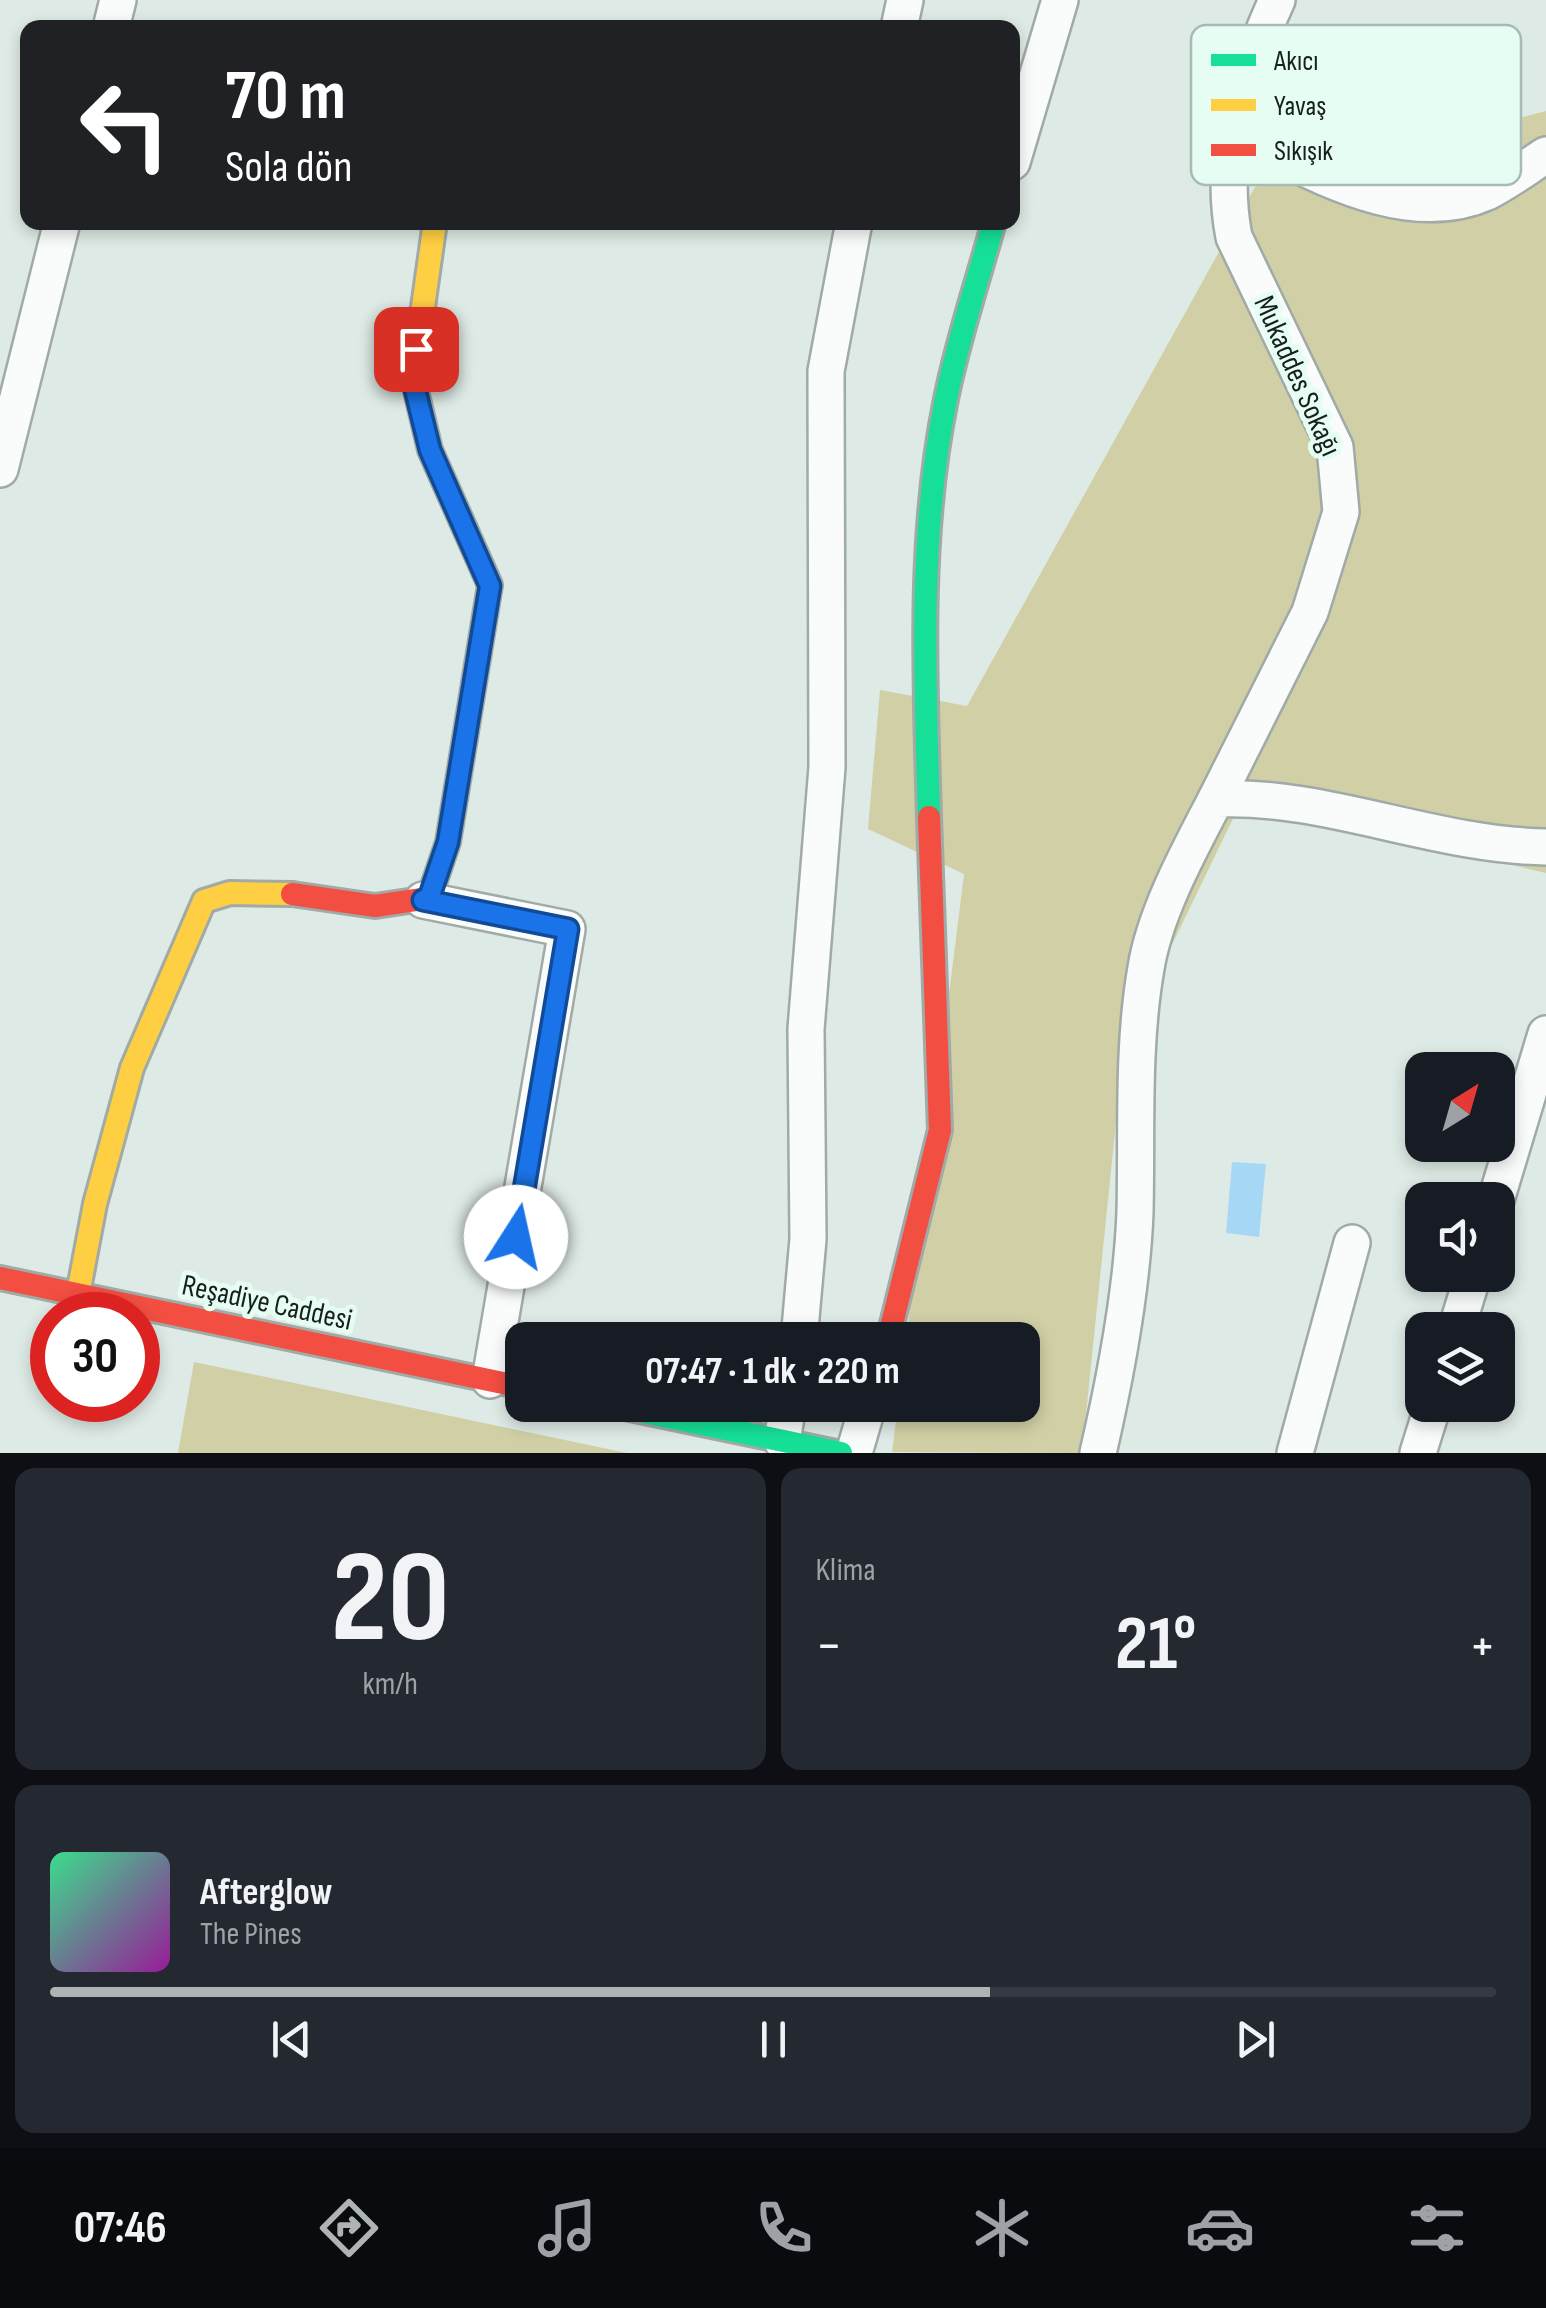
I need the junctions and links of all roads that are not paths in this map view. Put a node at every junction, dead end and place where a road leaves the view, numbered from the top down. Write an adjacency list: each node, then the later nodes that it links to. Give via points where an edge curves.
1 (1060, 0): 4 (street)
2 (1278, 0): 3 (street, Mukaddes Sokağı)
3 (1269, 25)
4 (1020, 135)
5 (1546, 155): 6 (street)
6 (1521, 170)
7 (1229, 185): 15 (street, Mukaddes Sokağı, via 1234,236 1335,447 1341,512 1310,612)
8 (1348, 185): 9 (street, via 1410,202 1450,201)
9 (1497, 185)
10 (60, 230): 14 (street)
11 (433, 230): 17 (street, via 413,381 430,450 490,586 448,842)
12 (852, 230): 26 (street, via 826,371 827,767 806,1028 808,1239)
13 (992, 230): 27 (street, via 946,399 929,526 925,693 940,1130)
14 (0, 469)
15 (1216, 799): 16 (street, via 1263,797 1465,842); 36 (street, Mukaddes Sokağı, via 1183,862 1146,965 1135,1216 1116,1372)
16 (1546, 848)
17 (423, 900): 23 (street, via 387,904 230,888 204,901 132,1068 94,1204); 25 (street, via 568,929)
18 (1546, 1034): 19 (street)
19 (1501, 1182)
20 (1352, 1242): 37 (street)
21 (0, 1278): 22 (street, Reşadiye Caddesi)
22 (68, 1292)
23 (78, 1292)
24 (160, 1311): 28 (street, Reşadiye Caddesi)
25 (514, 1322)
26 (800, 1322)
27 (892, 1322)
28 (505, 1383)
29 (694, 1422): 33 (street)
30 (785, 1422): 33 (street)
31 (863, 1422): 35 (street)
32 (1428, 1422): 38 (street)
33 (782, 1440): 34 (street)
34 (841, 1453)
35 (854, 1453)
36 (1098, 1453)
37 (1296, 1453)
38 (1418, 1453)

